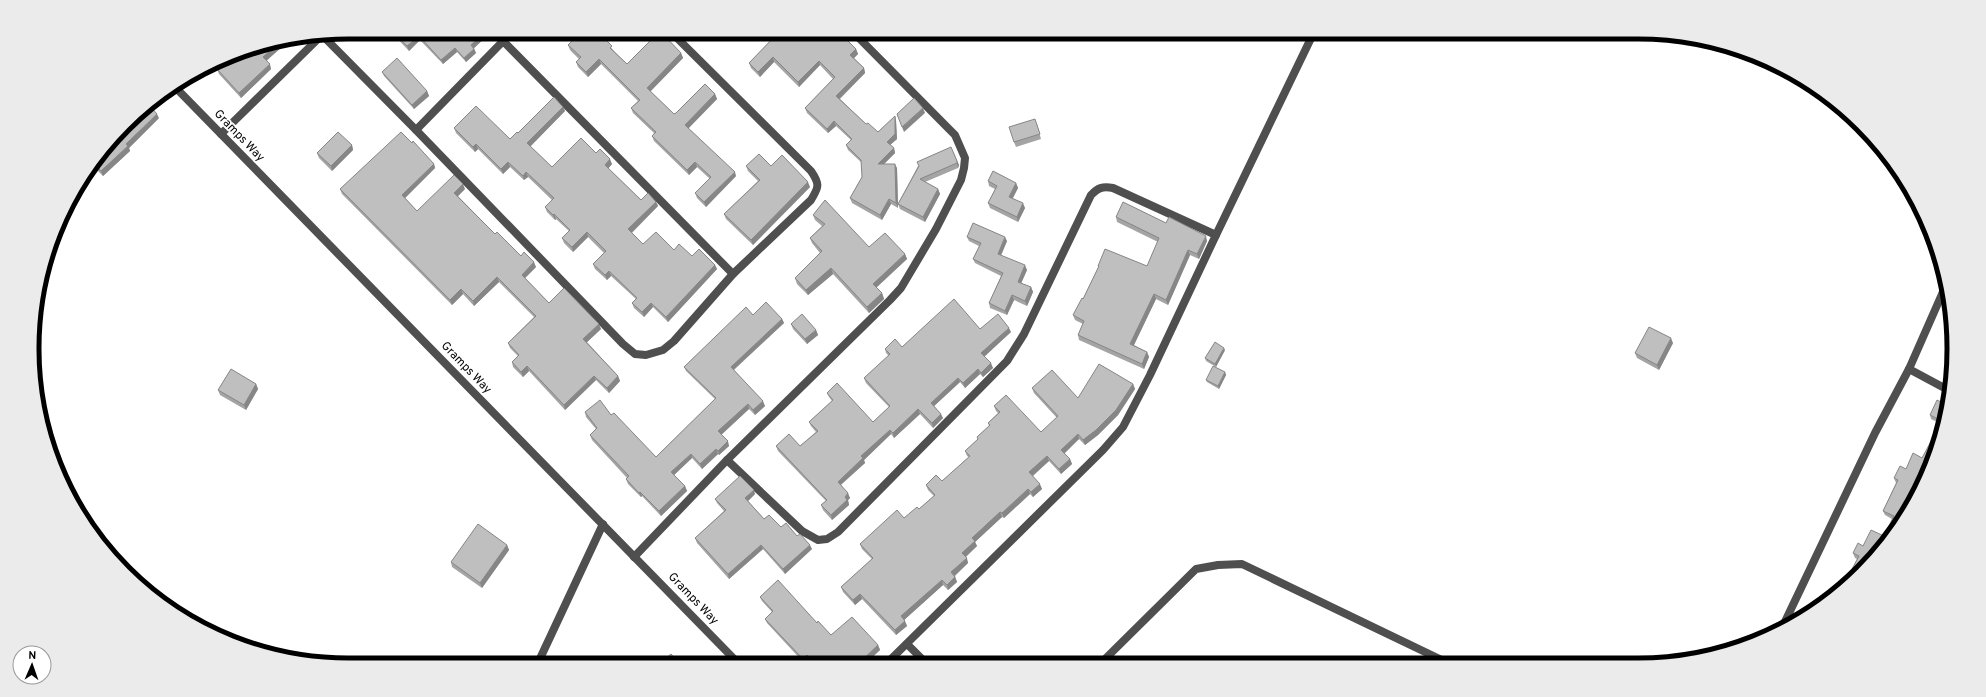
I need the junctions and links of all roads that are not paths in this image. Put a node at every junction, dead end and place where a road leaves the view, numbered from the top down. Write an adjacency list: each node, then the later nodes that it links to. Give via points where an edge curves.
1 (678, 39): 11 (street, via 817,179 818,188 811,200)
2 (860, 39): 15 (street, via 955,135 965,158 961,180 901,288)
3 (1311, 39): 10 (street)
4 (327, 40): 8 (street)
5 (316, 41): 9 (street)
6 (503, 41): 8 (street); 11 (street)
7 (178, 90): 9 (street, Gramps Way)
8 (416, 130): 11 (street, via 635,354 656,353 674,341)
9 (221, 134): 16 (street, Gramps Way)
10 (1216, 235): 15 (street, via 1113,188 1097,188 1091,195 1024,334 1007,360 838,532 827,539 818,540 802,531); 19 (street, via 1123,427 1103,450)
11 (733, 274)
12 (1942, 294): 13 (street)
13 (1909, 369): 14 (street); 18 (street)
14 (1944, 388)
15 (726, 460): 17 (street)
16 (603, 524): 17 (street, Gramps Way); 20 (street)
17 (634, 556): 21 (street, Gramps Way)
18 (1786, 620)
19 (907, 644): 22 (street); 23 (street)
20 (541, 658)
21 (733, 658)
22 (892, 658)
23 (921, 658)
24 (1107, 658): 25 (street, via 1196,569 1242,564)
25 (1438, 658)

